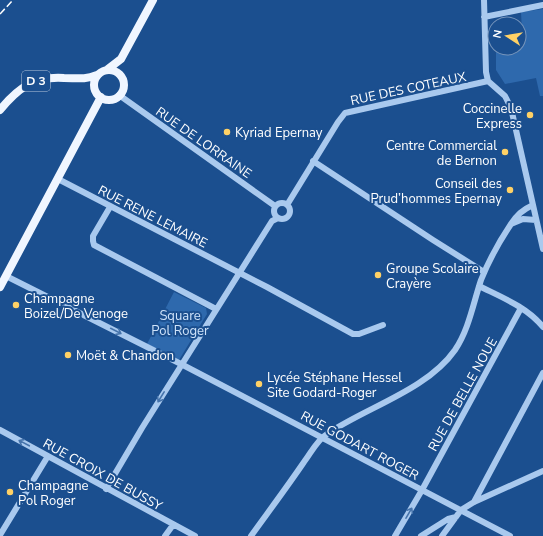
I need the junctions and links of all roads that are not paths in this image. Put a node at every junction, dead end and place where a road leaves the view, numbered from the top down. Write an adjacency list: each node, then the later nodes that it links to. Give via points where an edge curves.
1 (153, 0): 5 (main road)
2 (484, 0): 4 (street)
3 (543, 5): 4 (street)
4 (484, 18): 10 (street)
5 (121, 59): 6 (main road); 8 (main road)
6 (108, 70): 7 (main road); 8 (main road, via 116,71)
7 (97, 75): 9 (main road, D 3); 11 (main road)
8 (122, 76): 12 (main road, via 124,88)
9 (83, 80): 11 (main road); 14 (main road, D 3, via 51,78 27,84)
10 (488, 81): 15 (street, RUE DES COTEAUX, via 345,113); 18 (street, via 505,96 511,108)
11 (94, 89): 13 (main road)
12 (119, 96): 13 (main road, via 110,100); 19 (street, RUE DE LORRAINE)
13 (101, 97): 16 (main road)
14 (0, 110)
15 (314, 161): 17 (street, RUE DES COTEAUX); 26 (street)
16 (58, 179): 20 (street, RUE RENE LEMAIRE); 28 (main road)
17 (287, 205): 19 (street, via 282,203); 21 (street, via 290,209 288,216)
18 (533, 205): 22 (street); 23 (street, via 520,212)
19 (276, 206): 21 (street, via 274,211)
20 (110, 207): 27 (street, RUE RENE LEMAIRE); 32 (street, via 93,236 94,245)
21 (278, 218): 27 (street, via 272,221)
22 (536, 220): 23 (street, via 523,220); 24 (street)
23 (511, 224): 26 (street)
24 (541, 233): 25 (street)
25 (543, 246)
26 (484, 272): 29 (street)
27 (238, 273): 32 (street); 33 (street, RUE RENE LEMAIRE, via 353,334 360,334)
28 (6, 276): 30 (main road); 35 (street, RUE GODART ROGER, one-way to 35)
29 (479, 286): 31 (street); 38 (street, via 465,331 443,365 416,385)
30 (0, 287)
31 (521, 308): 34 (street); 42 (street, RUE DE BELLE NOUE)
32 (216, 309): 35 (street)
33 (383, 325)
34 (543, 327)
35 (181, 364): 38 (street, RUE GODART ROGER); 41 (street, one-way to 41)
36 (543, 373): 43 (street)
37 (0, 430): 39 (street, RUE CROIX DE BUSSY, one-way to 37)
38 (322, 437): 42 (street, RUE GODART ROGER); 50 (street)
39 (48, 456): 41 (street, RUE CROIX DE BUSSY); 47 (street)
40 (543, 471): 43 (street)
41 (106, 489): 46 (street, RUE CROIX DE BUSSY)
42 (422, 490): 44 (street, RUE GODART ROGER); 51 (street, RUE DE BELLE NOUE, one-way to 42)
43 (474, 502): 44 (street)
44 (461, 510): 45 (street); 54 (street, RUE GODART ROGER)
45 (456, 517): 52 (street, via 448,519); 53 (street)
46 (173, 525): 48 (street); 49 (street, RUE CROIX DE BUSSY)
47 (0, 535)
48 (165, 536)
49 (195, 536)
50 (252, 536)
51 (395, 536)
52 (421, 536)
53 (442, 536)
54 (510, 536)

